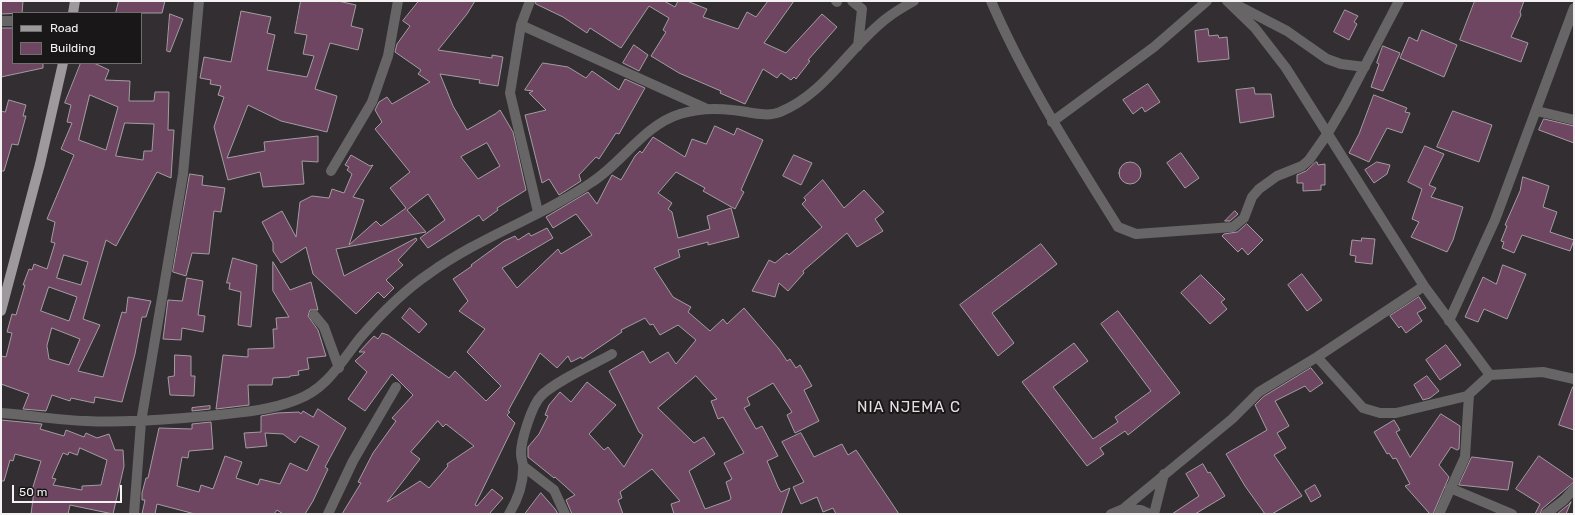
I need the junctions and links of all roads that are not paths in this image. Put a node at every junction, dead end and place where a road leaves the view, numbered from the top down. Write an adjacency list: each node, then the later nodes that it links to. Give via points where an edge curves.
1 (75, 1): 12 (main road)
2 (199, 1): 38 (street, via 183,174)
3 (398, 1): 24 (street, via 388,56 372,102)
4 (530, 1): 15 (street)
5 (852, 1): 16 (street, via 862,9)
6 (914, 1): 16 (street, via 887,18)
7 (990, 1): 22 (street)
8 (1207, 1): 22 (street, via 1154,47)
9 (1228, 1): 18 (street, via 1287,31 1327,58 1342,64); 23 (street, via 1255,28 1286,68)
10 (1399, 1): 18 (street)
11 (1574, 8): 20 (street)
12 (73, 12)
13 (1, 20): 14 (street)
14 (12, 21)
15 (521, 25): 19 (street); 25 (street, via 510,92)
16 (858, 46): 19 (street, via 837,70 805,97 778,113 770,115)
17 (63, 64): 27 (main road, via 40,164)
18 (1365, 67): 23 (street)
19 (708, 110): 25 (street, via 694,110 669,118 642,138 592,183)
20 (1536, 111): 21 (street); 29 (street, via 1495,220)
21 (1574, 120)
22 (1052, 122): 23 (street, via 1118,227 1136,234 1233,228 1244,218 1252,197 1259,189 1277,176 1306,164)
23 (1328, 133): 26 (street)
24 (331, 171)
25 (538, 212): 32 (street, via 467,250 410,288 361,338)
26 (1424, 286): 29 (street); 31 (street)
27 (1, 311)
28 (314, 315): 32 (street, via 324,327)
29 (1449, 321): 33 (street)
30 (612, 354): 39 (street, via 541,396 526,430 521,453)
31 (1317, 357): 36 (street, via 1363,408 1396,413); 40 (street, via 1259,392 1232,418)
32 (339, 368): 38 (street, via 321,386 292,402 261,410)
33 (1490, 375): 34 (street, via 1543,372); 36 (street)
34 (1574, 379)
35 (396, 387): 45 (street, via 353,461)
36 (1469, 395): 41 (street, via 1465,457)
37 (1, 413): 38 (street, via 85,422)
38 (141, 422): 44 (street)
39 (523, 466): 46 (street, via 518,499); 47 (street, via 554,490)
40 (1164, 474): 43 (street); 50 (street)
41 (1450, 488): 51 (street); 52 (street)
42 (1574, 489): 53 (street)
43 (1123, 509): 48 (street); 49 (street, via 1141,510)
44 (134, 514)
45 (328, 514)
46 (509, 514)
47 (565, 514)
48 (1111, 514)
49 (1150, 514)
50 (1154, 514)
51 (1439, 514)
52 (1512, 514)
53 (1546, 514)

